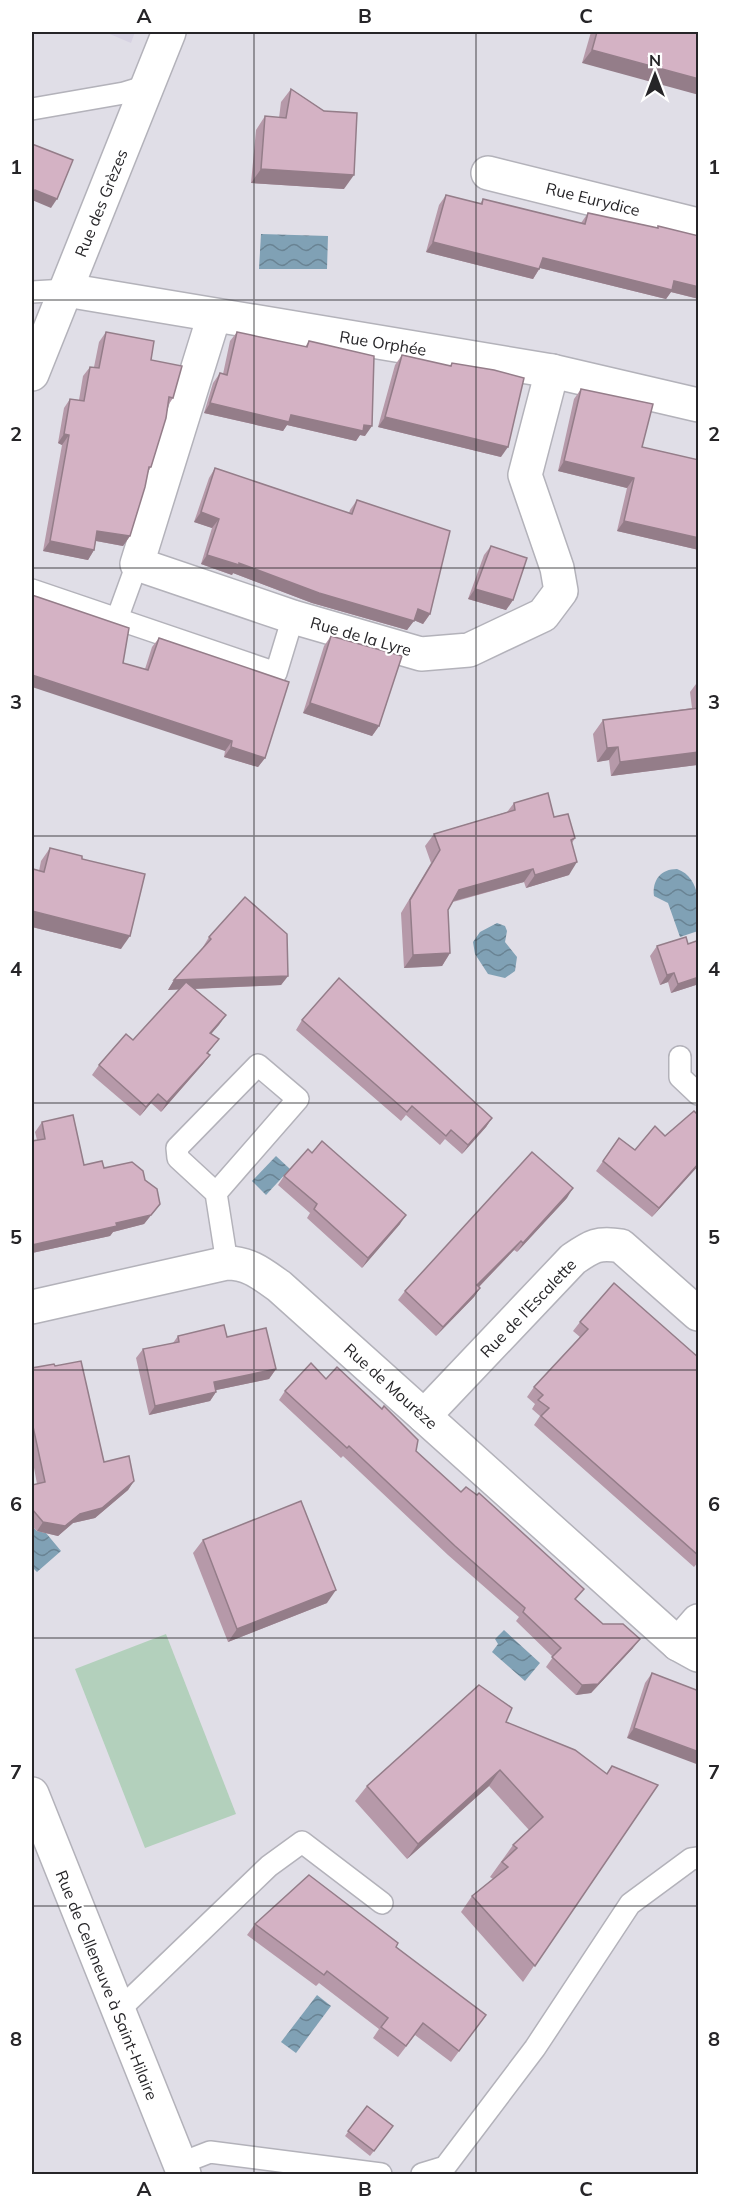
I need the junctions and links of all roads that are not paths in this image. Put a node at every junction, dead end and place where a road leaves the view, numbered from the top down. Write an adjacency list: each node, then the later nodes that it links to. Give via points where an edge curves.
1 (169, 32): 2 (street, Rue des Grèzes)
2 (147, 86): 3 (lane); 6 (street, Rue des Grèzes)
3 (32, 109)
4 (488, 173): 5 (street, Rue Eurydice)
5 (699, 225)
6 (66, 290): 7 (lane); 8 (street, Rue Orphée); 10 (street, Rue des Grèzes)
7 (32, 292)
8 (214, 316): 9 (street, Rue Orphée); 12 (street)
9 (552, 371): 11 (street, Rue Orphée); 14 (street, Rue de la Lyre, via 525,475 561,591 543,615 469,650 421,654)
10 (32, 374)
11 (699, 405)
12 (137, 564): 14 (street, Rue de la Lyre); 15 (lane)
13 (32, 590): 15 (lane)
14 (293, 617): 15 (lane, via 276,673)
15 (117, 619)
16 (680, 1057): 17 (lane, via 680,1077)
17 (699, 1094)
18 (216, 1193): 18 (lane, via 178,1158 177,1148 258,1065 298,1099); 19 (lane)
19 (227, 1263): 20 (street, Rue de Mourèze); 22 (street, Rue de Mourèze, via 248,1266 279,1286)
20 (32, 1306)
21 (699, 1314): 22 (street, Rue de l'Escalette, via 621,1246 591,1246 573,1259)
22 (424, 1416): 23 (street, Rue de Mourèze)
23 (692, 1640)
24 (32, 1794): 27 (street, Rue de Celleneuve à Saint-Hilaire)
25 (699, 1858): 30 (lane, via 691,1859 630,1904 535,2048 445,2167)
26 (382, 1903): 27 (lane, via 302,1842 269,1866)
27 (118, 2011): 28 (street, Rue de Celleneuve à Saint-Hilaire)
28 (181, 2169): 29 (lane, via 210,2152)
29 (381, 2175)
30 (422, 2175)

